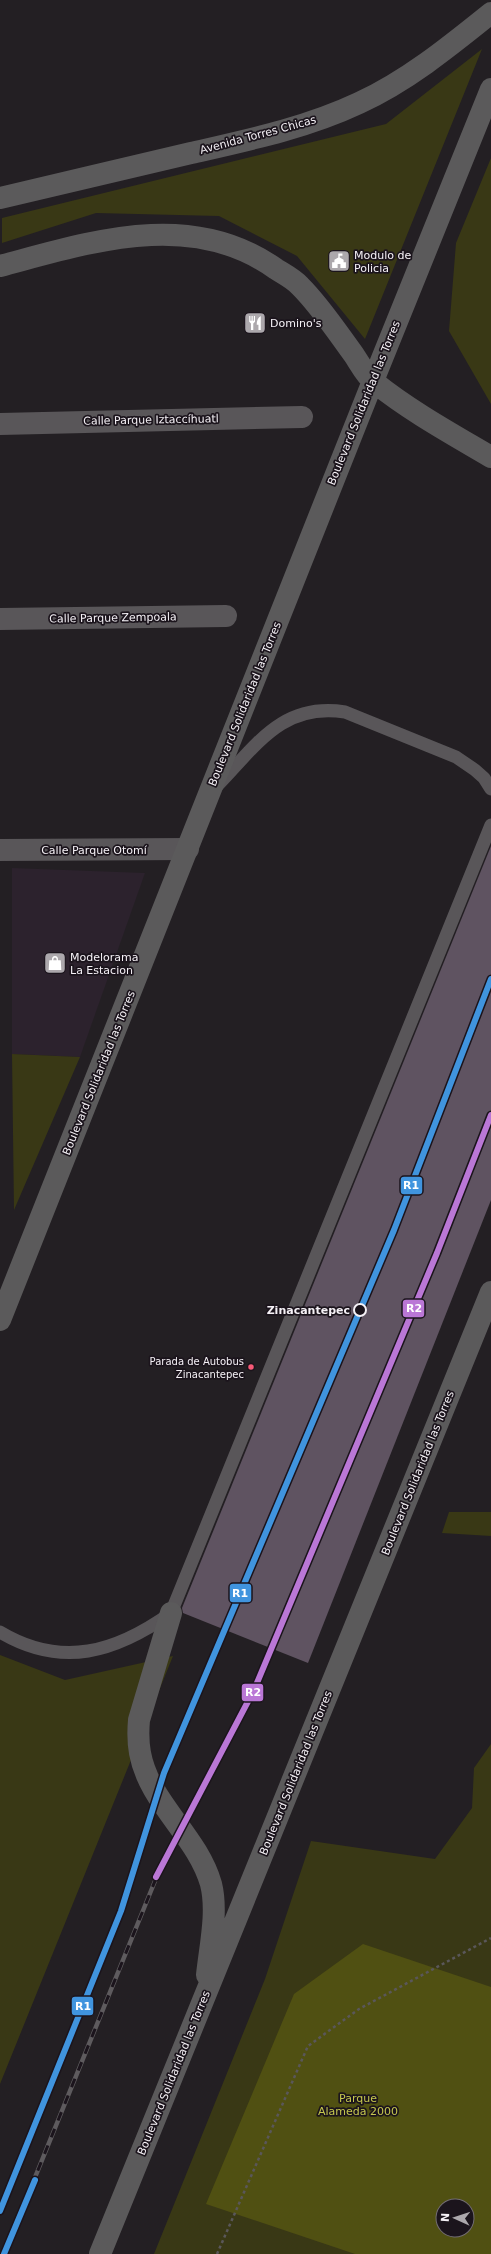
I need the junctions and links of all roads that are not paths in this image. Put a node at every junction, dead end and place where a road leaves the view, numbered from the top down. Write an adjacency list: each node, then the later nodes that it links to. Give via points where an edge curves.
1 (491, 13): 3 (main road, Avenida Torres Chicas, via 406,76 359,103 310,122 245,141)
2 (491, 89): 5 (main road, Boulevard Solidaridad las Torres)
3 (0, 198)
4 (0, 266): 5 (main road, via 89,243 128,237 174,234 221,241 257,255 300,286)
5 (373, 381): 8 (main road); 12 (main road, Boulevard Solidaridad las Torres)
6 (302, 416): 7 (street, Calle Parque Iztaccíhuatl)
7 (0, 424)
8 (491, 457)
9 (226, 616): 10 (street, Calle Parque Zempoala)
10 (0, 619)
11 (491, 790): 12 (lane, via 484,778 456,757 345,712 328,709 311,710 296,715 271,730)
12 (209, 794): 15 (main road, Boulevard Solidaridad las Torres)
13 (491, 825): 19 (lane)
14 (0, 850): 15 (street, Calle Parque Otomí)
15 (188, 850): 17 (main road, Boulevard Solidaridad las Torres)
16 (491, 1292): 21 (main road, Boulevard Solidaridad las Torres)
17 (5, 1293): 18 (main road, Boulevard Solidaridad las Torres)
18 (0, 1320)
19 (171, 1613): 20 (lane, via 136,1636 116,1645 95,1650 51,1651 30,1646); 21 (main road, via 139,1720 138,1737 140,1754 151,1785 202,1859 211,1885 213,1912)
20 (0, 1632)
21 (204, 2000): 22 (main road, Boulevard Solidaridad las Torres)
22 (100, 2254)

